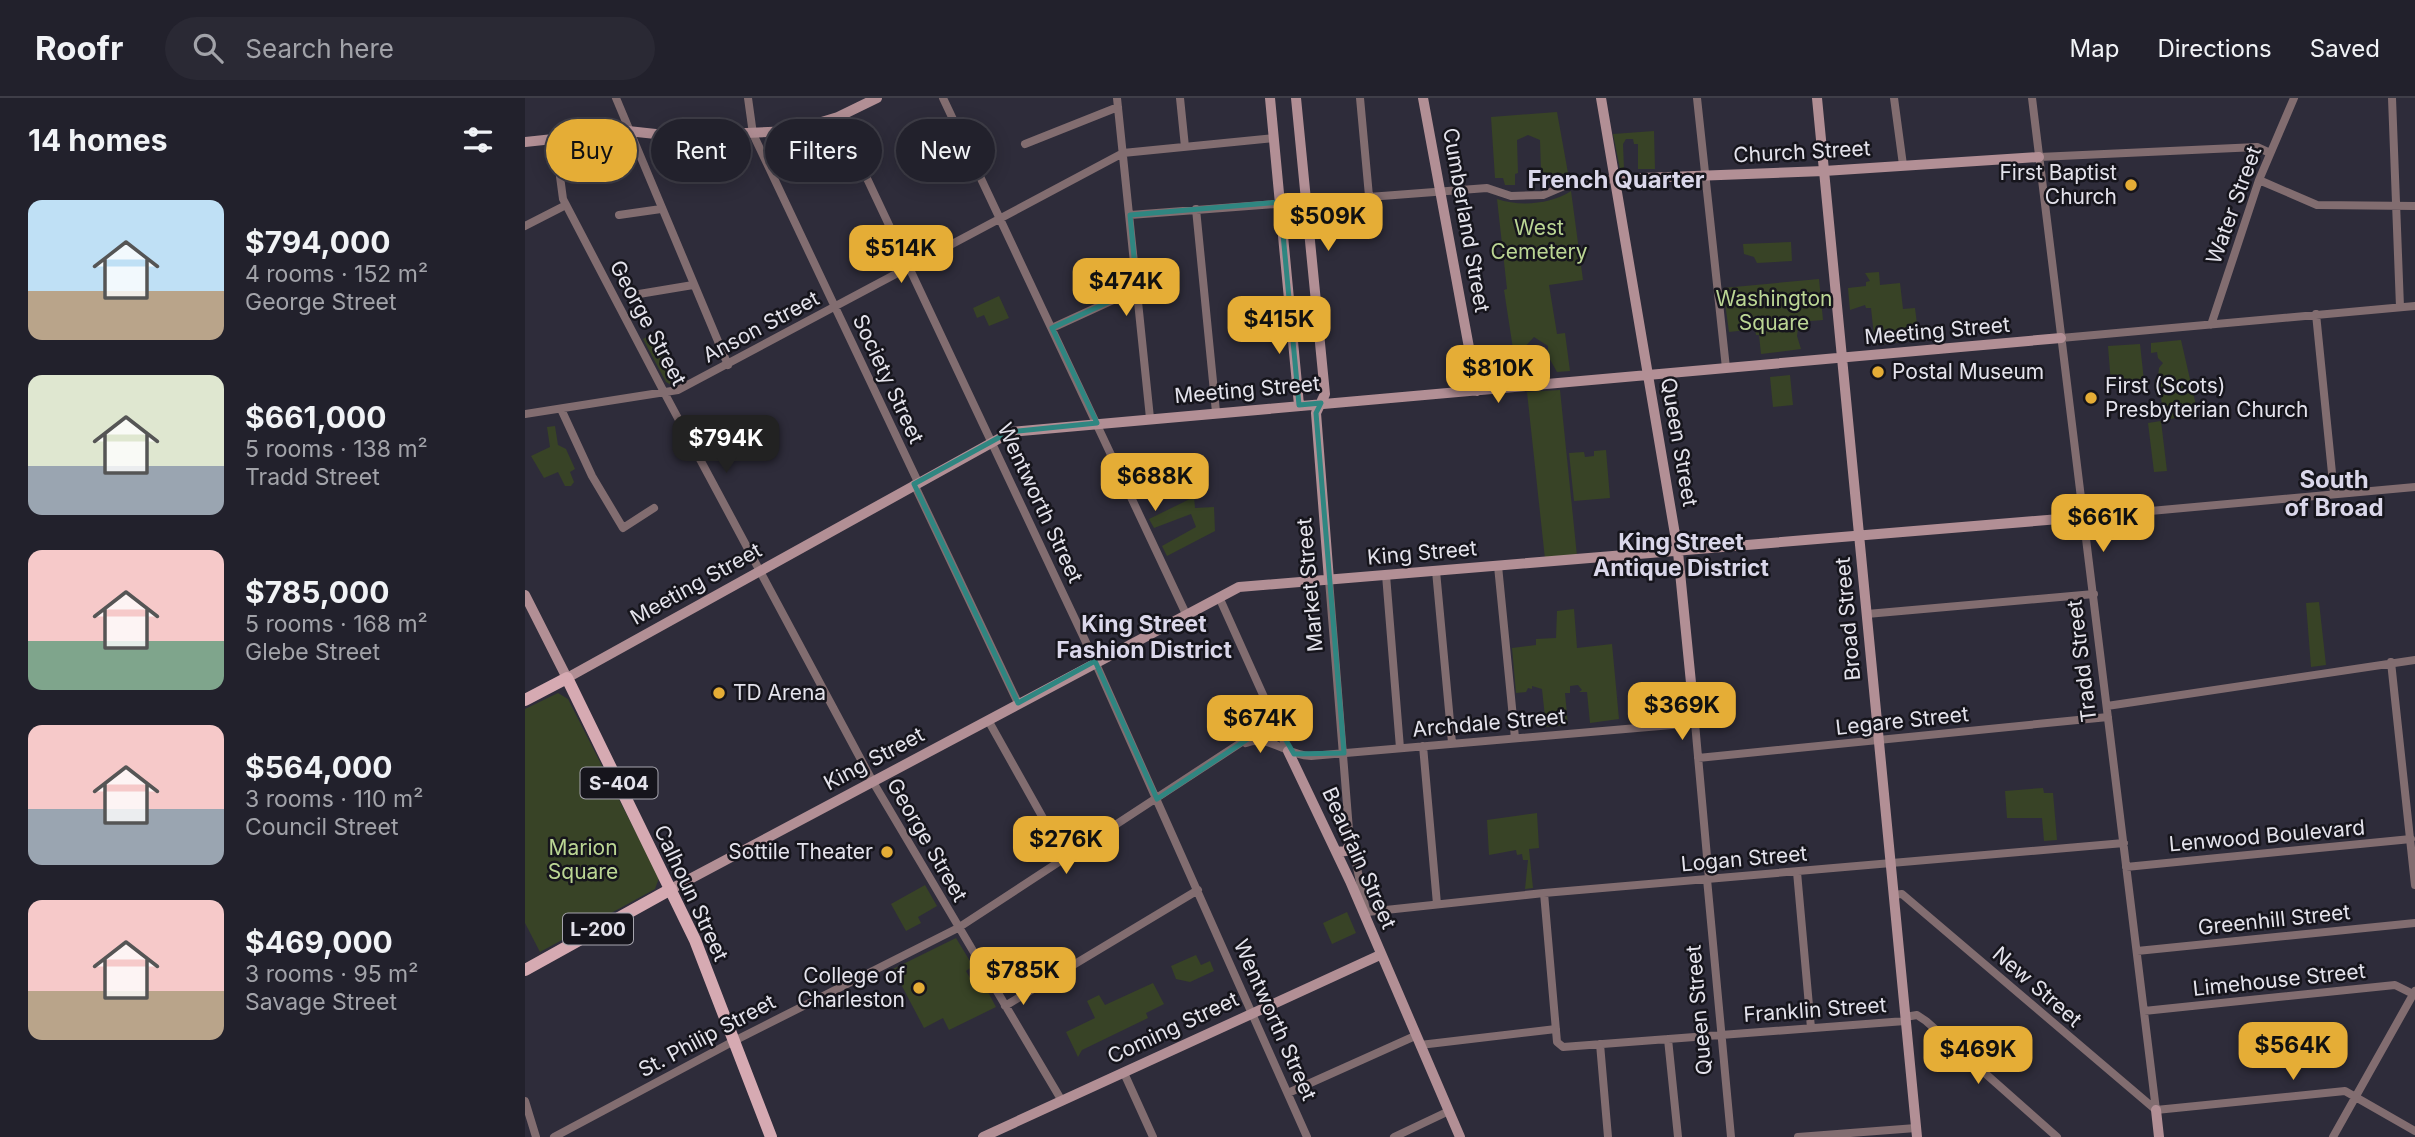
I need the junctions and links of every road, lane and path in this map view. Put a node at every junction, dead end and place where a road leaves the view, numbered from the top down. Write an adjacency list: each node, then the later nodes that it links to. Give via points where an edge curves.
1 (616, 98): 19 (street)
2 (748, 98): 21 (street, Society Street)
3 (877, 98): 18 (street)
4 (943, 98): 48 (street)
5 (1180, 98): 26 (street)
6 (1270, 98): 22 (street)
7 (1296, 98): 40 (street, Market Street)
8 (1360, 98): 38 (street)
9 (1423, 98): 37 (street, Cumberland Street)
10 (1601, 98): 34 (street, Queen Street)
11 (1697, 98): 33 (street)
12 (1817, 98): 32 (street, Broad Street)
13 (1894, 98): 31 (street)
14 (2032, 98): 30 (street, Tradd Street)
15 (2294, 98): 29 (street, Water Street)
16 (2392, 98): 42 (street)
17 (1118, 103): 25 (street); 28 (street)
18 (838, 117): 21 (street, via 792,131); 50 (street, Wentworth Street)
19 (624, 119)
20 (637, 132): 21 (street)
21 (753, 134): 55 (street, Society Street)
22 (1274, 138): 26 (street, Anson Street); 39 (street)
23 (546, 140): 24 (street)
24 (525, 142)
25 (1025, 144)
26 (1185, 147): 28 (street, Anson Street)
27 (637, 152): 44 (street)
28 (1123, 153): 47 (street); 48 (street, Anson Street)
29 (2270, 153): 30 (street, Church Street, via 2256,147); 35 (street, Water Street)
30 (2039, 157): 31 (street, Church Street); 60 (street, Tradd Street)
31 (1903, 165): 32 (street, Church Street)
32 (1824, 171): 33 (street, Church Street); 61 (street, Broad Street)
33 (1705, 175): 34 (street, Church Street); 63 (street)
34 (1615, 179): 37 (street, Church Street, via 1571,183 1543,195 1511,196 1487,188); 64 (street, Queen Street)
35 (2259, 180): 42 (street, via 2317,205); 58 (street, Water Street)
36 (562, 182): 41 (street, George Street)
37 (1442, 190): 38 (street, Church Street); 65 (street, Cumberland Street)
38 (1369, 196): 40 (street, Church Street)
39 (1280, 201): 40 (street, Church Street); 45 (street, Church Street); 68 (street)
40 (1305, 201): 67 (street, Market Street, via 1325,394)
41 (566, 205): 49 (street); 66 (street, George Street)
42 (2396, 205): 43 (street); 56 (street)
43 (2415, 206)
44 (661, 209): 46 (street); 51 (street)
45 (1196, 209): 47 (street, Church Street); 70 (street)
46 (619, 215)
47 (1130, 215): 52 (street)
48 (1000, 217): 50 (street, Anson Street); 59 (street)
49 (525, 226)
50 (909, 268): 55 (street, Anson Street); 74 (street, Wentworth Street)
51 (694, 285): 53 (street); 62 (street)
52 (1137, 289): 59 (street); 72 (street)
53 (639, 294)
54 (2415, 306): 56 (street, Meeting Street)
55 (834, 307): 62 (street, Anson Street); 75 (street, Society Street)
56 (2400, 307): 57 (street, Meeting Street)
57 (2316, 314): 58 (street, Meeting Street); 77 (street)
58 (2211, 325): 60 (street, Meeting Street)
59 (1052, 328): 73 (street)
60 (2061, 338): 61 (street, Meeting Street); 79 (street, Tradd Street)
61 (1841, 359): 63 (street, Meeting Street); 80 (street, Broad Street)
62 (728, 365): 66 (street, Anson Street)
63 (1726, 368): 64 (street, Meeting Street)
64 (1648, 375): 65 (street, Meeting Street); 81 (street, Queen Street)
65 (1477, 391): 67 (street, Meeting Street)
66 (665, 394): 69 (street, Anson Street); 83 (street, George Street)
67 (1321, 403): 68 (street, Meeting Street); 86 (street, Market Street, via 1316,413)
68 (1299, 405): 70 (street, Meeting Street)
69 (561, 409): 71 (street, Anson Street); 78 (street, via 623,528)
70 (1216, 412): 72 (street, Meeting Street)
71 (525, 414)
72 (1150, 418): 73 (street, Meeting Street)
73 (1097, 423): 74 (street, Meeting Street, via 1016,431); 90 (street)
74 (991, 440): 75 (street, Meeting Street); 93 (street, Wentworth Street)
75 (916, 483): 83 (street, Meeting Street); 97 (street, Society Street)
76 (2415, 487): 77 (street, King Street)
77 (2334, 493): 79 (street, King Street)
78 (655, 508)
79 (2084, 517): 80 (street, King Street); 87 (street, Tradd Street)
80 (1859, 537): 81 (street, King Street); 91 (street, Broad Street)
81 (1678, 552): 82 (street, King Street); 102 (street, Queen Street)
82 (1498, 566): 84 (street, King Street); 103 (street)
83 (761, 570): 95 (street, Meeting Street); 112 (street, George Street)
84 (1436, 571): 85 (street, King Street); 105 (street)
85 (1386, 575): 86 (street, King Street); 108 (street)
86 (1329, 580): 89 (street, King Street, via 1243,587); 110 (street, Market Street)
87 (2094, 594): 91 (street); 98 (street, Tradd Street)
88 (525, 595): 95 (street, Calhoun Street / S-404)
89 (1219, 597): 90 (street, King Street); 101 (street, Beaufain Street)
90 (1186, 614): 93 (street, King Street)
91 (1867, 614): 104 (street, Broad Street)
92 (2415, 660): 94 (street)
93 (1095, 661): 97 (street, King Street); 113 (street, Wentworth Street)
94 (2391, 662): 98 (street); 114 (street)
95 (567, 678): 96 (main road, Meeting Street); 124 (main road, Calhoun Street / S-404)
96 (525, 700)
97 (1018, 703): 100 (street, King Street)
98 (2107, 706): 99 (street, Tradd Street)
99 (2108, 717): 104 (street, Legare Street); 116 (street, Tradd Street)
100 (988, 720): 112 (street, King Street); 118 (street)
101 (1275, 721): 107 (street, St. Philip Street); 109 (street, Beaufain Street)
102 (1695, 723): 103 (street, Archdale Street); 111 (street, Queen Street)
103 (1515, 738): 105 (street, Archdale Street)
104 (1879, 741): 111 (street, Legare Street); 119 (street, Broad Street)
105 (1452, 743): 106 (street, Archdale Street)
106 (1423, 746): 108 (street, Archdale Street); 128 (street)
107 (1234, 748): 109 (street, St. Philip Street, via 1257,740); 113 (street, St. Philip Street)
108 (1400, 748): 110 (street, Archdale Street)
109 (1288, 751): 110 (street, Archdale Street, via 1305,756); 117 (street, Beaufain Street)
110 (1344, 753): 115 (street, Market Street)
111 (1698, 758): 122 (street, Queen Street)
112 (873, 782): 124 (street, King Street); 131 (street, George Street)
113 (1157, 799): 118 (street, St. Philip Street); 125 (street, Wentworth Street)
114 (2412, 837): 120 (street, Lenwood Boulevard); 123 (street)
115 (1353, 839): 117 (street, via 1346,851); 129 (street, Market Street)
116 (2124, 843): 119 (street, Logan Street); 120 (street, Tradd Street)
117 (1336, 852): 132 (street, Beaufain Street)
118 (1066, 859): 131 (street, St. Philip Street)
119 (1890, 862): 121 (street, Logan Street); 127 (street, Broad Street)
120 (2126, 867): 133 (street, Tradd Street)
121 (1797, 872): 122 (street, Logan Street); 141 (street)
122 (1708, 879): 126 (street, Logan Street); 143 (street, Queen Street)
123 (2415, 885)
124 (671, 889): 135 (main road, King Street / L-200); 146 (main road, Calhoun Street / S-404)
125 (1198, 890): 137 (street); 139 (street, Wentworth Street)
126 (1543, 893): 128 (street, Logan Street); 142 (street)
127 (1893, 895): 140 (street, Broad Street); 153 (street, New Street, via 1902,894)
128 (1437, 904): 129 (street, Logan Street)
129 (1367, 912): 132 (street, Market Street)
130 (2415, 923): 133 (street, Greenhill Street)
131 (958, 928): 137 (street, George Street); 146 (street, St. Philip Street)
132 (1370, 930): 134 (street, Beaufain Street)
133 (2137, 951): 138 (street, Tradd Street)
134 (1380, 955): 139 (street, Coming Street); 145 (street, Beaufain Street)
135 (525, 970)
136 (2414, 993): 138 (street, Limehouse Street, via 2395,985); 150 (street)
137 (1005, 1006): 152 (street, George Street)
138 (2144, 1011): 153 (street, Tradd Street)
139 (1253, 1012): 148 (street, Coming Street); 149 (street, Wentworth Street)
140 (1905, 1019): 141 (street, Franklin Street); 156 (street, Broad Street); 170 (street, via 1921,1016)
141 (1811, 1028): 143 (street, Franklin Street)
142 (1556, 1029): 145 (street); 147 (street, Franklin Street, via 1560,1045)
143 (1720, 1035): 144 (street, Franklin Street); 168 (street, Queen Street)
144 (1668, 1039): 147 (street, Franklin Street); 167 (street)
145 (1417, 1040): 149 (street); 154 (street, Beaufain Street)
146 (734, 1041): 160 (street, St. Philip Street); 161 (main road, Calhoun Street / S-404)
147 (1599, 1044): 166 (street)
148 (1124, 1073): 152 (street, Coming Street); 162 (street)
149 (1288, 1093): 163 (street, Wentworth Street)
150 (2356, 1097): 153 (street, via 2345,1091); 155 (street); 172 (street)
151 (525, 1101): 159 (street)
152 (1062, 1101): 157 (street, Coming Street)
153 (2156, 1110): 171 (street, Tradd Street)
154 (1449, 1111): 164 (street); 165 (street, Beaufain Street)
155 (2415, 1131)
156 (1916, 1133): 158 (street)
157 (987, 1136)
158 (1824, 1136): 169 (street)
159 (535, 1137)
160 (554, 1137)
161 (771, 1137)
162 (1153, 1137)
163 (1307, 1137)
164 (1394, 1137)
165 (1460, 1137)
166 (1608, 1137)
167 (1678, 1137)
168 (1731, 1137)
169 (1798, 1137)
170 (2057, 1137)
171 (2159, 1137)
172 (2333, 1137)

